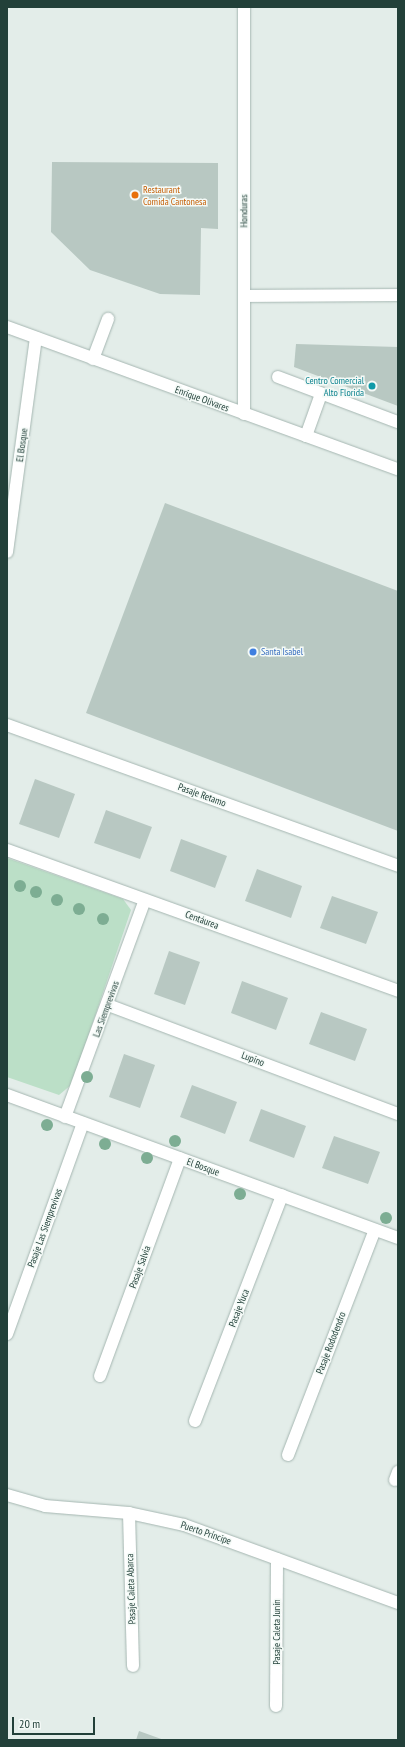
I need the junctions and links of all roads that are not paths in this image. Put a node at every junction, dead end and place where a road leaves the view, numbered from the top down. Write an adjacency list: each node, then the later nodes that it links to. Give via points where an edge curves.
1 (244, 7): 3 (street, Honduras)
2 (398, 295): 3 (street)
3 (244, 296): 10 (street, Honduras)
4 (108, 319): 7 (street)
5 (7, 327): 6 (street, Enrique Olivares)
6 (36, 338): 7 (street, Enrique Olivares); 14 (street, El Bosque)
7 (93, 359): 10 (street, Enrique Olivares)
8 (278, 377): 9 (street)
9 (321, 394): 11 (street); 12 (street)
10 (244, 414): 12 (street, Enrique Olivares)
11 (398, 422)
12 (306, 436): 13 (street, Enrique Olivares)
13 (398, 469)
14 (12, 476): 15 (street, El Bosque)
15 (7, 552)
16 (7, 725): 18 (street, Pasaje Retamo)
17 (7, 850): 19 (street, Centáurea)
18 (398, 866)
19 (145, 900): 20 (street, Centáurea); 21 (street, Las Siemprevivas)
20 (398, 991)
21 (108, 1005): 23 (street, Lupino); 24 (street, Las Siemprevivas)
22 (7, 1095): 24 (street, El Bosque)
23 (398, 1114)
24 (65, 1116): 25 (street, El Bosque)
25 (83, 1123): 26 (street, El Bosque); 30 (street, Pasaje Las Siemprevivas)
26 (180, 1158): 27 (street, El Bosque); 31 (street, Pasaje Salvia)
27 (282, 1195): 28 (street, El Bosque); 32 (street, Pasaje Yuca)
28 (374, 1230): 29 (street, El Bosque); 33 (street, Pasaje Rododendro)
29 (398, 1238)
30 (7, 1334)
31 (100, 1376)
32 (195, 1421)
33 (288, 1456)
34 (7, 1495): 35 (street, Puerto Príncipe, via 70,1510)
35 (129, 1513): 36 (street, Puerto Príncipe, via 184,1525); 38 (street, Pasaje Caleta Abarca)
36 (277, 1559): 37 (street, Puerto Príncipe); 39 (street, Pasaje Caleta Junín)
37 (398, 1603)
38 (133, 1666)
39 (276, 1706)

